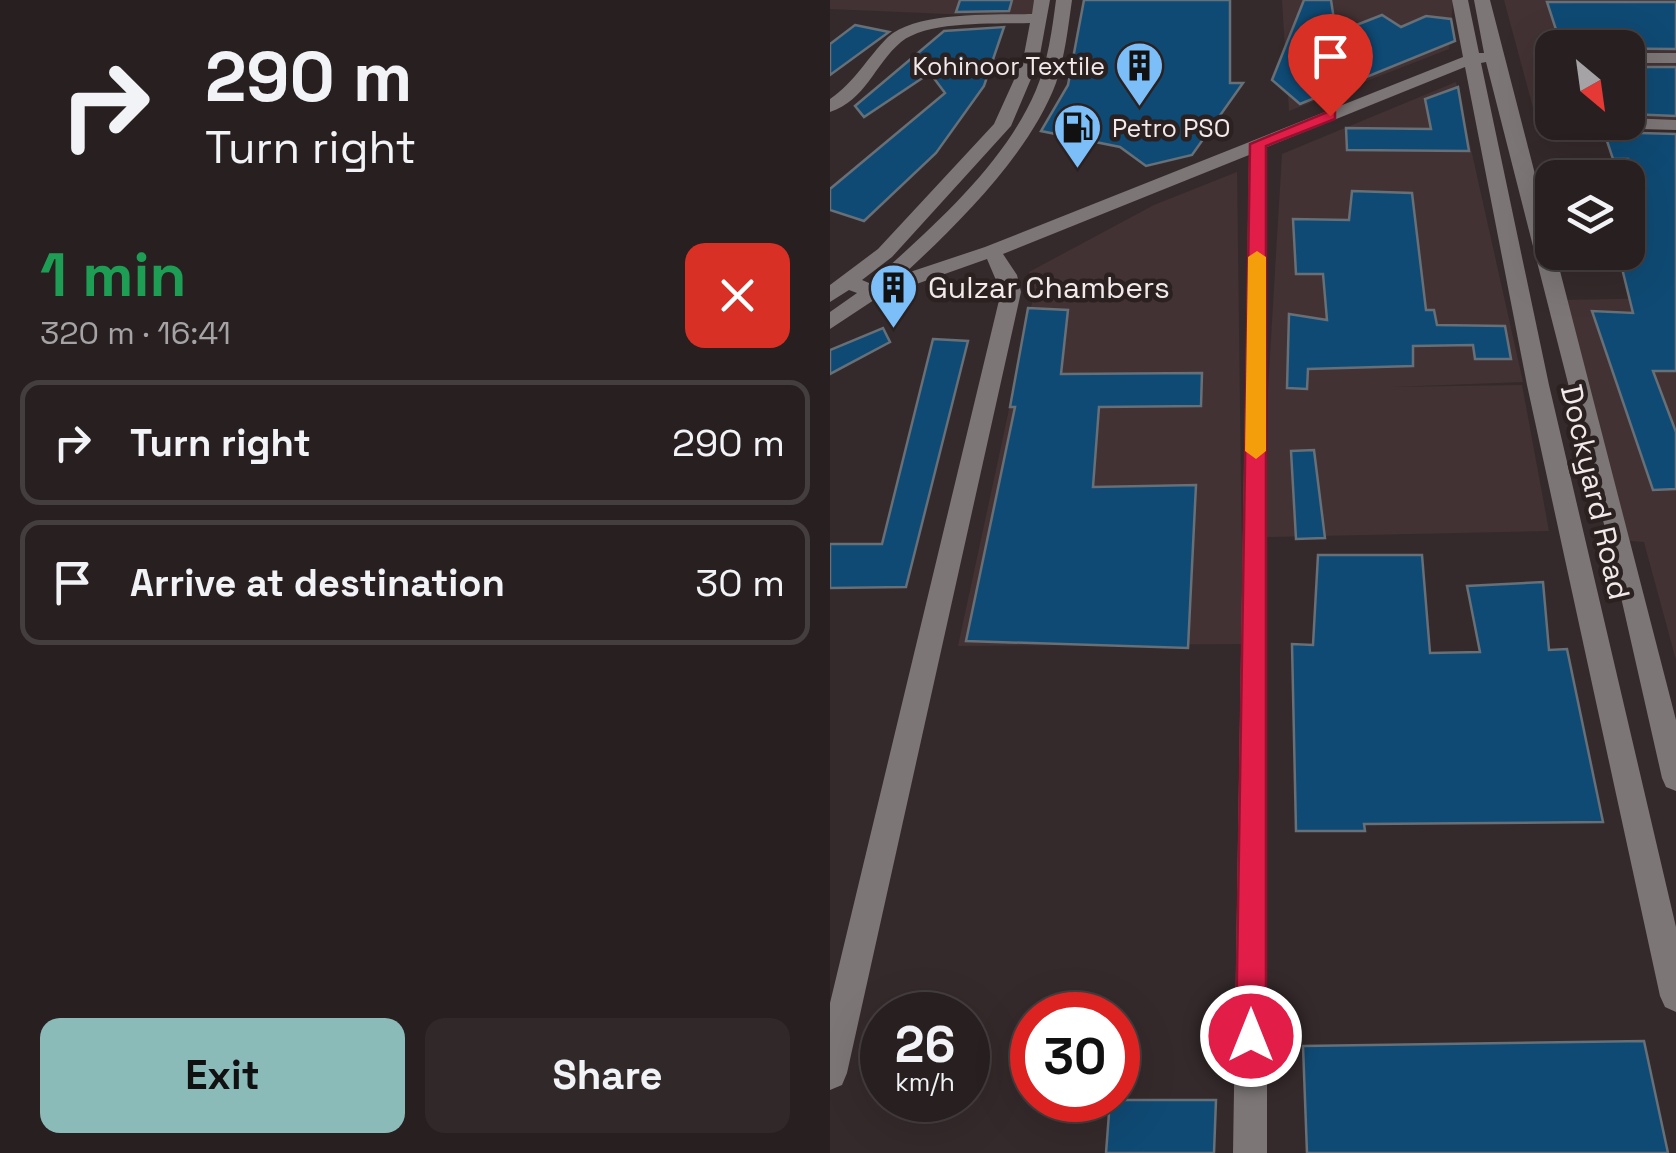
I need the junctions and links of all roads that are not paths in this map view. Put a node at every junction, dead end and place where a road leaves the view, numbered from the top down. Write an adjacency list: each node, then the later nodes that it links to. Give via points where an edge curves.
1 (1064, 0): 14 (street, via 1042,97 960,204)
2 (1460, 0): 5 (street, Dockyard Road)
3 (1482, 0): 5 (street, Dockyard Road)
4 (1040, 9): 8 (street, via 913,30 896,38 856,89); 13 (street, via 1030,60 1002,126)
5 (1483, 58): 11 (street); 17 (street, Dockyard Road, via 1620,540); 18 (street, Dockyard Road, via 1538,386)
6 (1645, 58): 7 (street)
7 (1676, 58)
8 (830, 107)
9 (1645, 124): 10 (street)
10 (1676, 125)
11 (1258, 144): 12 (street); 20 (street)
12 (992, 251): 14 (street); 19 (street, via 1012,292)
13 (850, 283): 14 (street); 15 (street)
14 (873, 292): 16 (street)
15 (830, 295)
16 (836, 318)
17 (1676, 778)
18 (1676, 996)
19 (830, 1072)
20 (1250, 1153)

